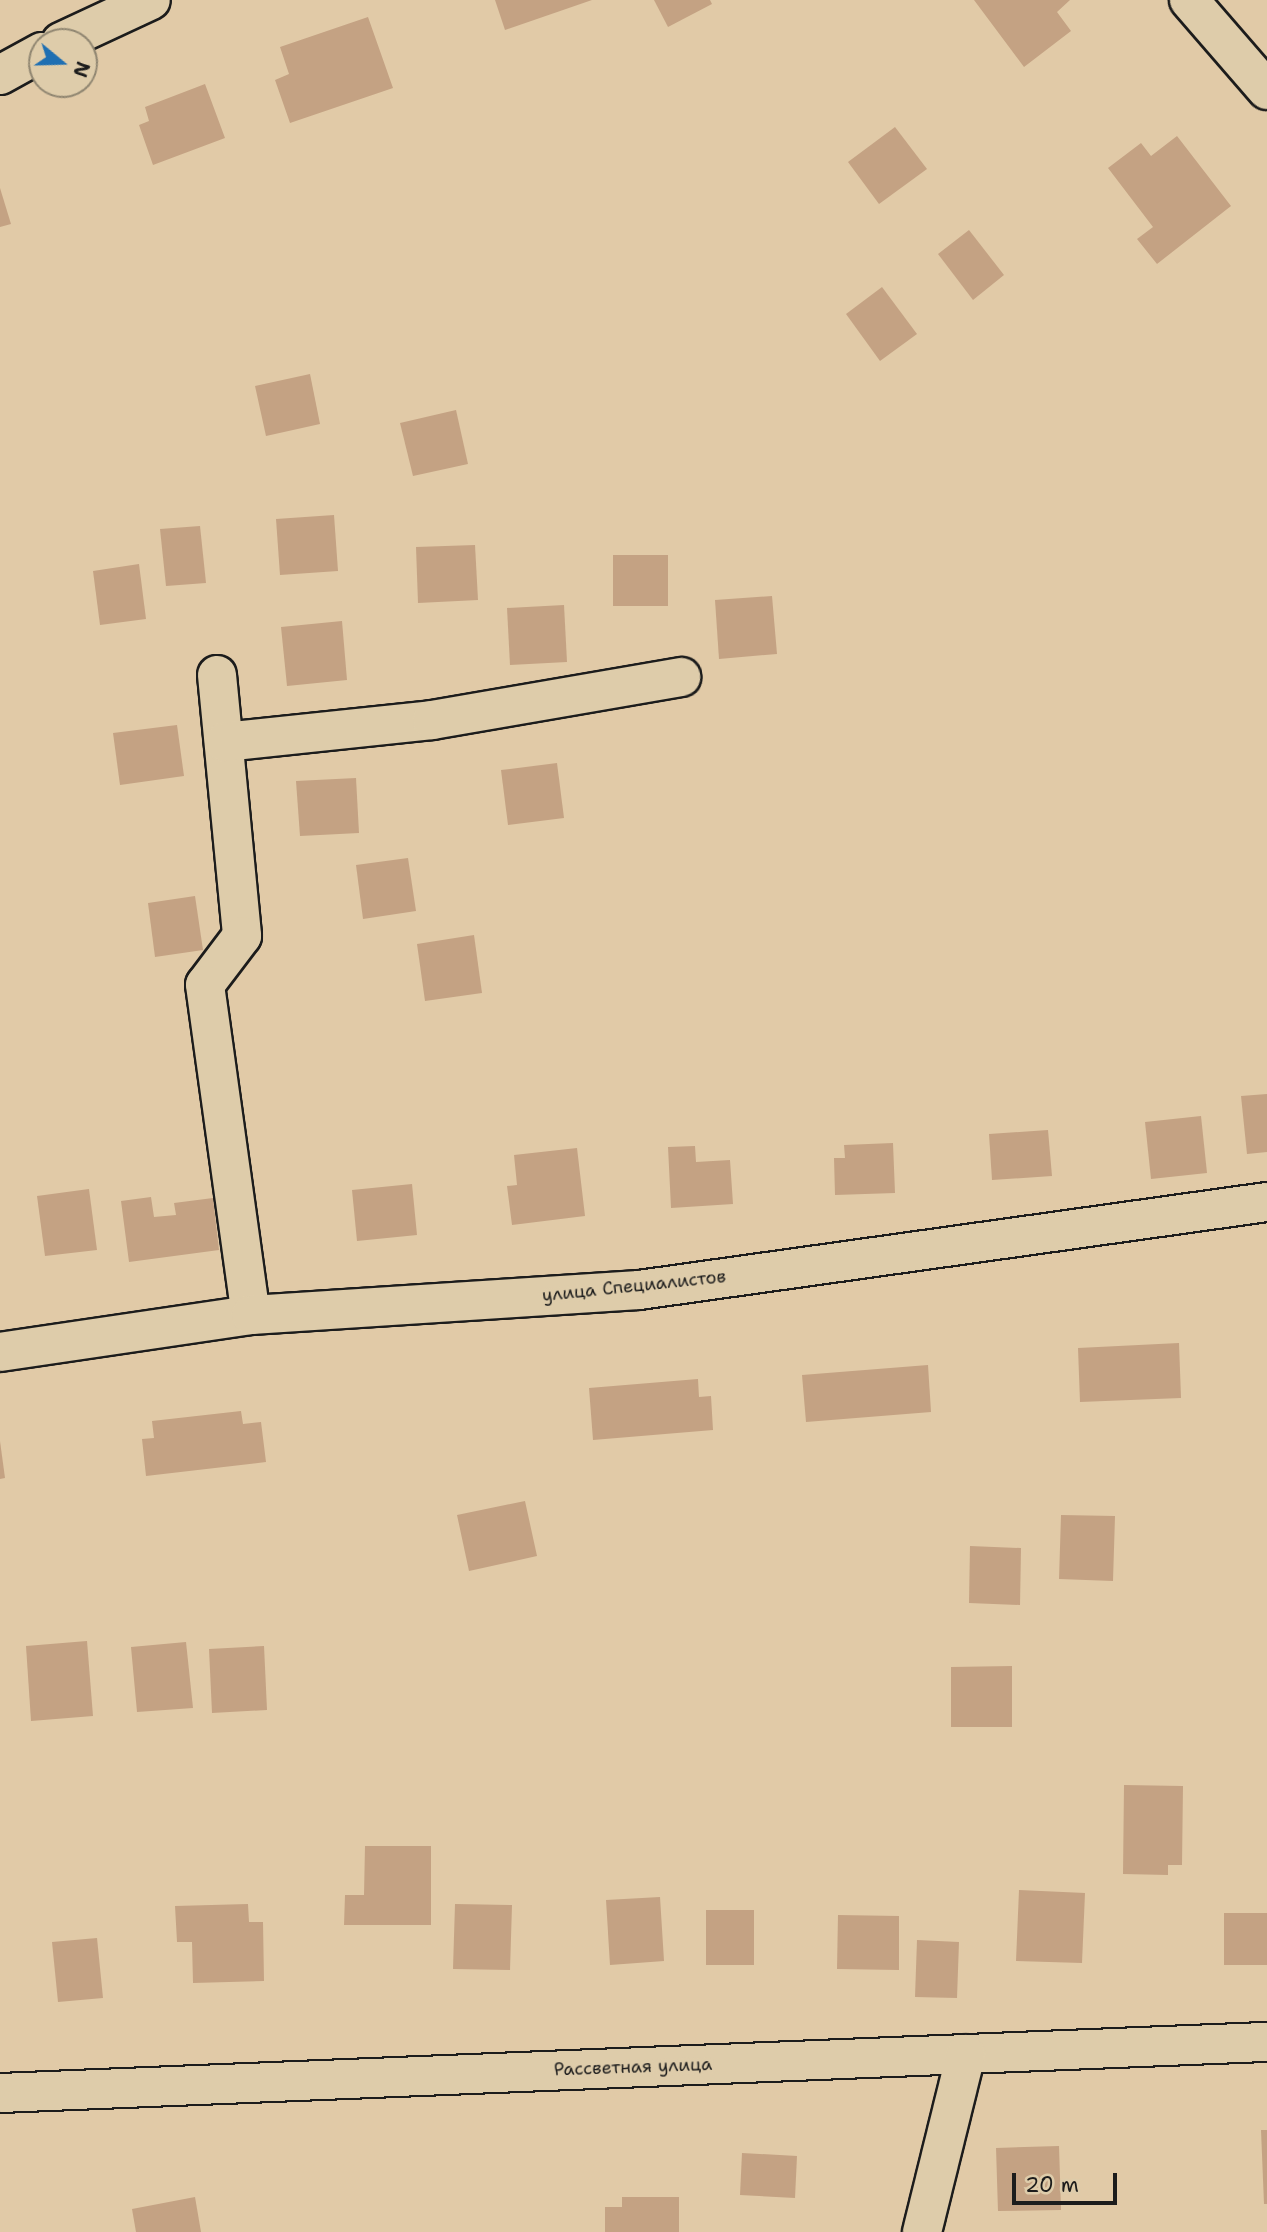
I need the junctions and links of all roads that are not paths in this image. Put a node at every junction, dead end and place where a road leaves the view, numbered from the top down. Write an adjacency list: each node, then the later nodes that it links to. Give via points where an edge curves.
1 (151, 0): 3 (street)
2 (1189, 0): 6 (street)
3 (91, 28)
4 (28, 60): 5 (street)
5 (0, 75)
6 (1267, 90)
7 (217, 675): 9 (street)
8 (681, 677): 9 (street, via 432,720)
9 (224, 742): 11 (street, via 242,936 205,985)
10 (1267, 1202): 11 (street, улица Специалистов, via 639,1290)
11 (251, 1315): 12 (street, улица Специалистов)
12 (0, 1352)
13 (1267, 2042): 14 (street, Рассветная улица)
14 (966, 2054): 15 (street, Рассветная улица); 16 (street)
15 (0, 2093)
16 (922, 2232)

